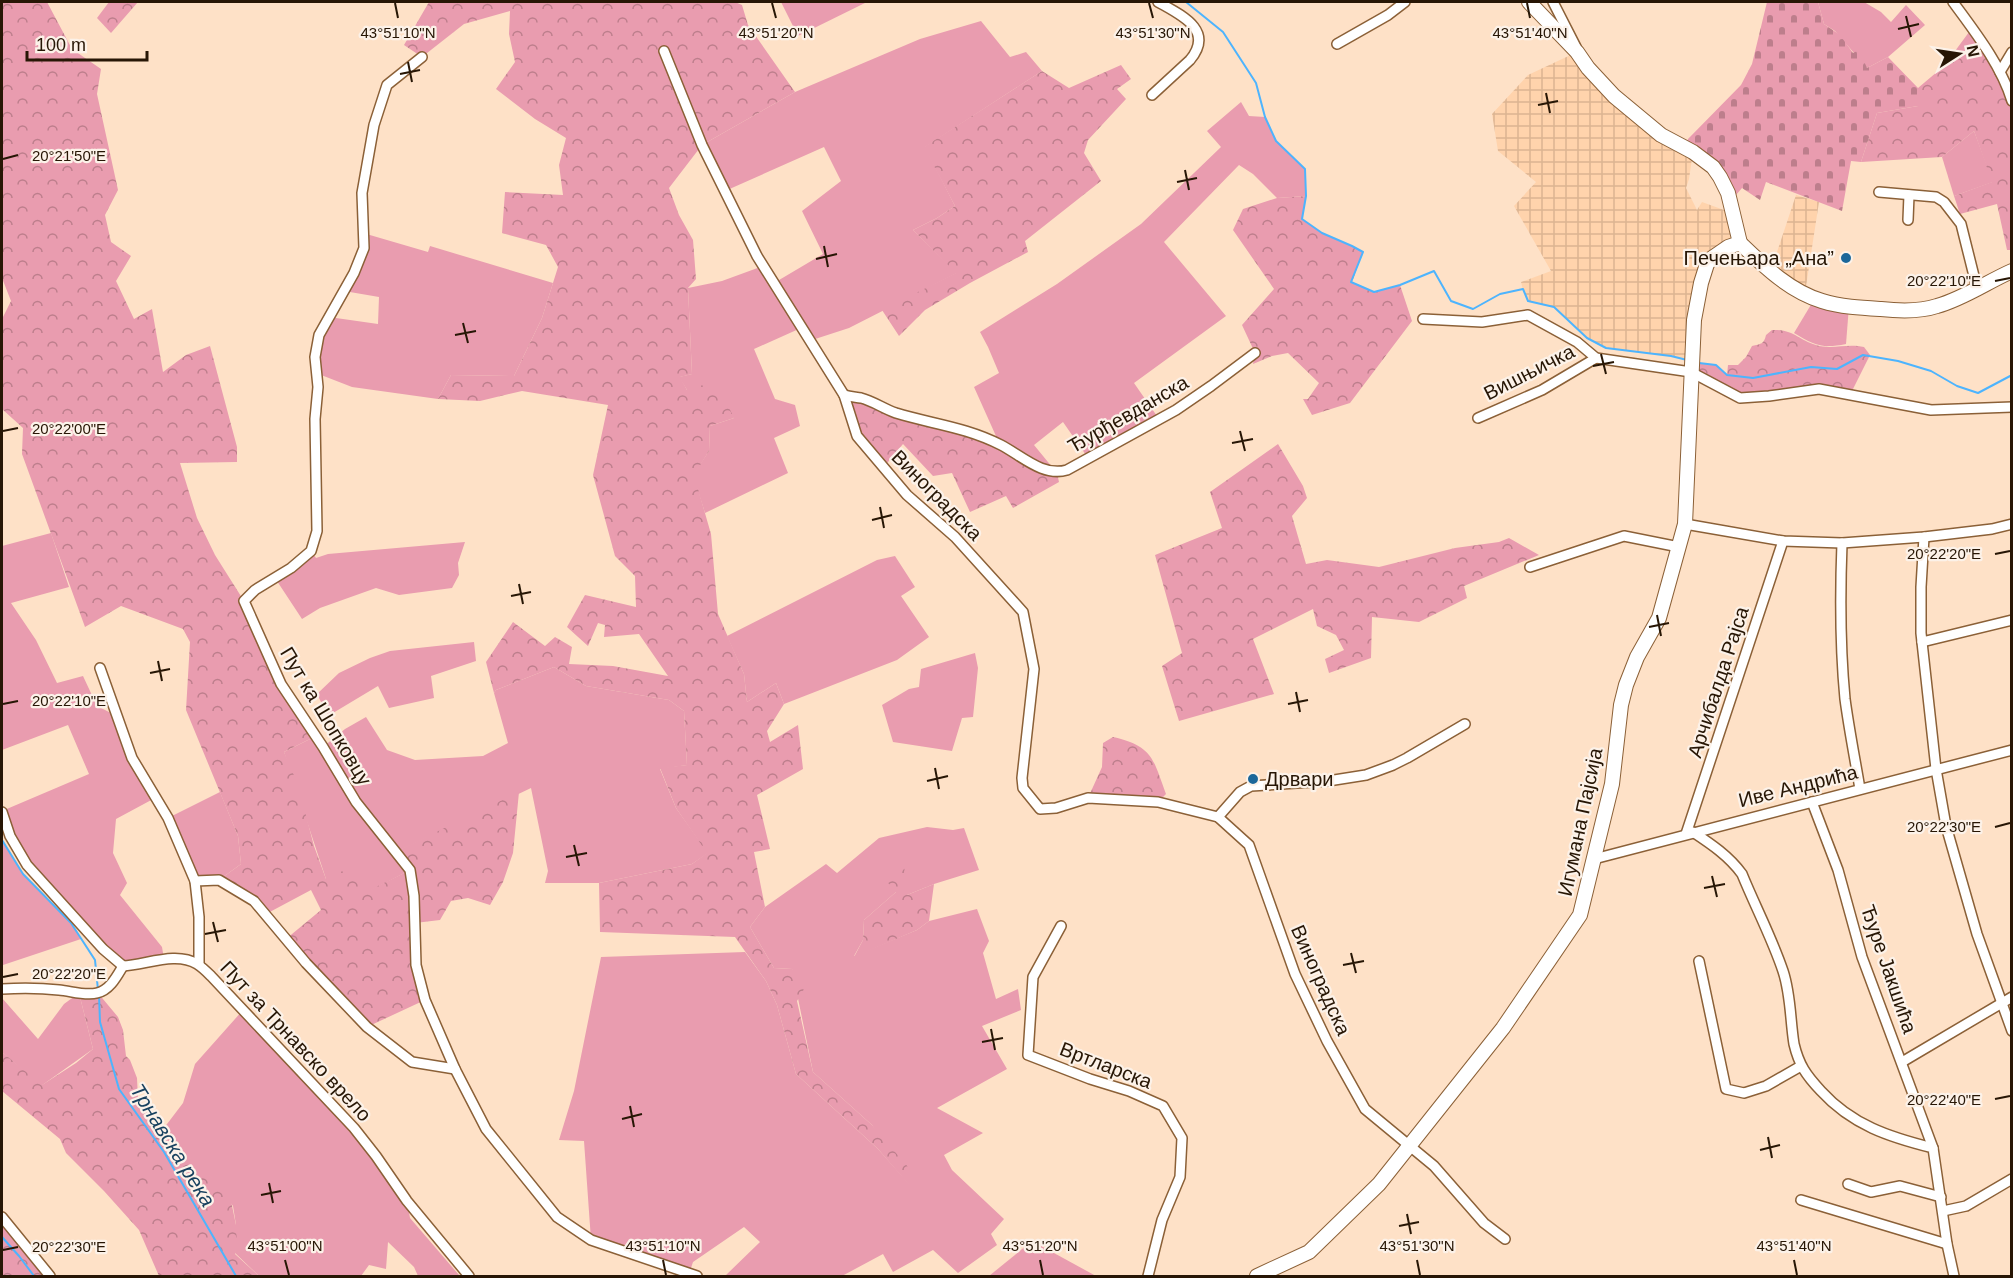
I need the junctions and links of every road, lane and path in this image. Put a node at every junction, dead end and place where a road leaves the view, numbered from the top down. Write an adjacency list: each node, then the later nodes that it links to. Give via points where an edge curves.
1 (1158, 2): 12 (street, via 1190,22 1199,42 1190,60)
2 (1405, 2): 6 (street)
3 (1528, 2): 8 (street)
4 (1553, 2): 8 (street)
5 (1953, 2): 11 (street)
6 (1337, 44)
7 (664, 51): 24 (street, Виноградска, via 702,145 757,256)
8 (1577, 52): 17 (street, via 1614,96 1661,135 1713,168 1728,194)
9 (2012, 52): 11 (street)
10 (422, 57): 57 (street, Пут ка Шопковцу, via 387,85 374,125 362,193 364,248 319,335 315,357 317,531 311,551 244,601 281,684 356,802 411,870 416,965 425,1000)
11 (2000, 72): 13 (street)
12 (1152, 95)
13 (2012, 101)
14 (1879, 192): 15 (street)
15 (1909, 195): 16 (street); 19 (street, via 1936,197 1958,219)
16 (1908, 220)
17 (1740, 243): 19 (street, via 1770,273 1821,301 1891,310 1926,309); 23 (street, Игумана Пајсија, via 1716,253 1707,264 1694,320)
18 (2012, 271): 19 (street)
19 (1977, 288)
20 (1423, 319): 22 (street, via 1482,322 1528,315)
21 (1255, 353): 24 (street, Ђурђевданска, via 1176,410 1057,473 1045,471 965,430)
22 (1596, 357): 23 (street); 26 (street, Вишњичка, via 1542,390)
23 (1691, 372): 25 (street, via 1740,398 1819,389 1931,410); 27 (street, Игумана Пајсија)
24 (844, 395): 43 (street, Виноградска, via 857,436 907,495 955,537 1023,612 1034,669 1022,778 1023,788 1040,809 1089,798 1112,799 1158,802)
25 (2012, 407)
26 (1478, 418)
27 (1685, 524): 30 (street); 32 (street, Игумана Пајсија)
28 (2012, 524): 29 (street)
29 (1924, 537): 31 (street); 35 (street)
30 (1784, 541): 31 (street); 44 (street, Арчибалда Рајса)
31 (1842, 543): 40 (street, via 1842,655)
32 (1678, 547): 33 (street, via 1624,536); 45 (street, Игумана Пајсија, via 1659,618 1626,685 1612,784)
33 (1530, 567)
34 (2012, 620): 35 (street)
35 (1922, 642): 39 (street)
36 (100, 668): 46 (street, via 132,758 168,818)
37 (1465, 724): 43 (street, via 1407,758 1366,775 1251,786 1240,792)
38 (2012, 750): 39 (street, Иве Андрића)
39 (1936, 769): 40 (street, Иве Андрића); 53 (street, via 1961,881)
40 (1860, 789): 41 (street, Иве Андрића)
41 (1812, 802): 44 (street, Иве Андрића); 55 (street, Ђуре Јакшића, via 1838,870 1862,957)
42 (2, 812): 50 (street, via 10,836 27,865)
43 (1218, 817): 58 (street, Виноградска, via 1249,845 1294,974 1365,1109)
44 (1690, 833): 45 (street, Иве Андрића); 56 (street, via 1719,850 1742,874 1783,972)
45 (1594, 859): 58 (street, Игумана Пајсија, via 1580,915 1503,1028)
46 (195, 881): 49 (street); 57 (street, via 219,880 254,901 342,1001 412,1062)
47 (1061, 926): 71 (street, Вртларска, via 1033,977 1028,1055 1163,1106 1182,1138 1180,1177 1162,1220)
48 (1699, 961): 56 (street, via 1726,1089 1744,1093 1766,1086)
49 (199, 964): 50 (street, Пут за Трнавско врело, via 164,959); 69 (street, Пут за Трнавско врело, via 354,1128)
50 (123, 966): 51 (street, via 112,983 98,993)
51 (2, 989)
52 (2012, 997): 53 (street)
53 (2001, 1003): 54 (street); 55 (street)
54 (2012, 1031)
55 (1902, 1062): 59 (street, Ђуре Јакшића)
56 (1801, 1066): 59 (street, via 1846,1115 1898,1139)
57 (455, 1069): 70 (street, Пут ка Шопковцу, via 486,1129 557,1217 591,1240)
58 (1410, 1146): 66 (street, Виноградска, via 1484,1223); 72 (street, Игумана Пајсија, via 1379,1184 1309,1252)
59 (1933, 1148): 62 (street, Ђуре Јакшића)
60 (2012, 1179): 64 (street, via 1966,1206)
61 (1848, 1184): 62 (street, via 1871,1192 1900,1186)
62 (1941, 1197): 64 (street, Ђуре Јакшића)
63 (1801, 1200): 67 (street)
64 (1942, 1211): 67 (street, Ђуре Јакшића)
65 (2, 1217): 68 (street)
66 (1505, 1239)
67 (1947, 1244): 73 (street, Ђуре Јакшића)
68 (50, 1276)
69 (468, 1276)
70 (697, 1276)
71 (1148, 1276)
72 (1257, 1276)
73 (1954, 1276)

